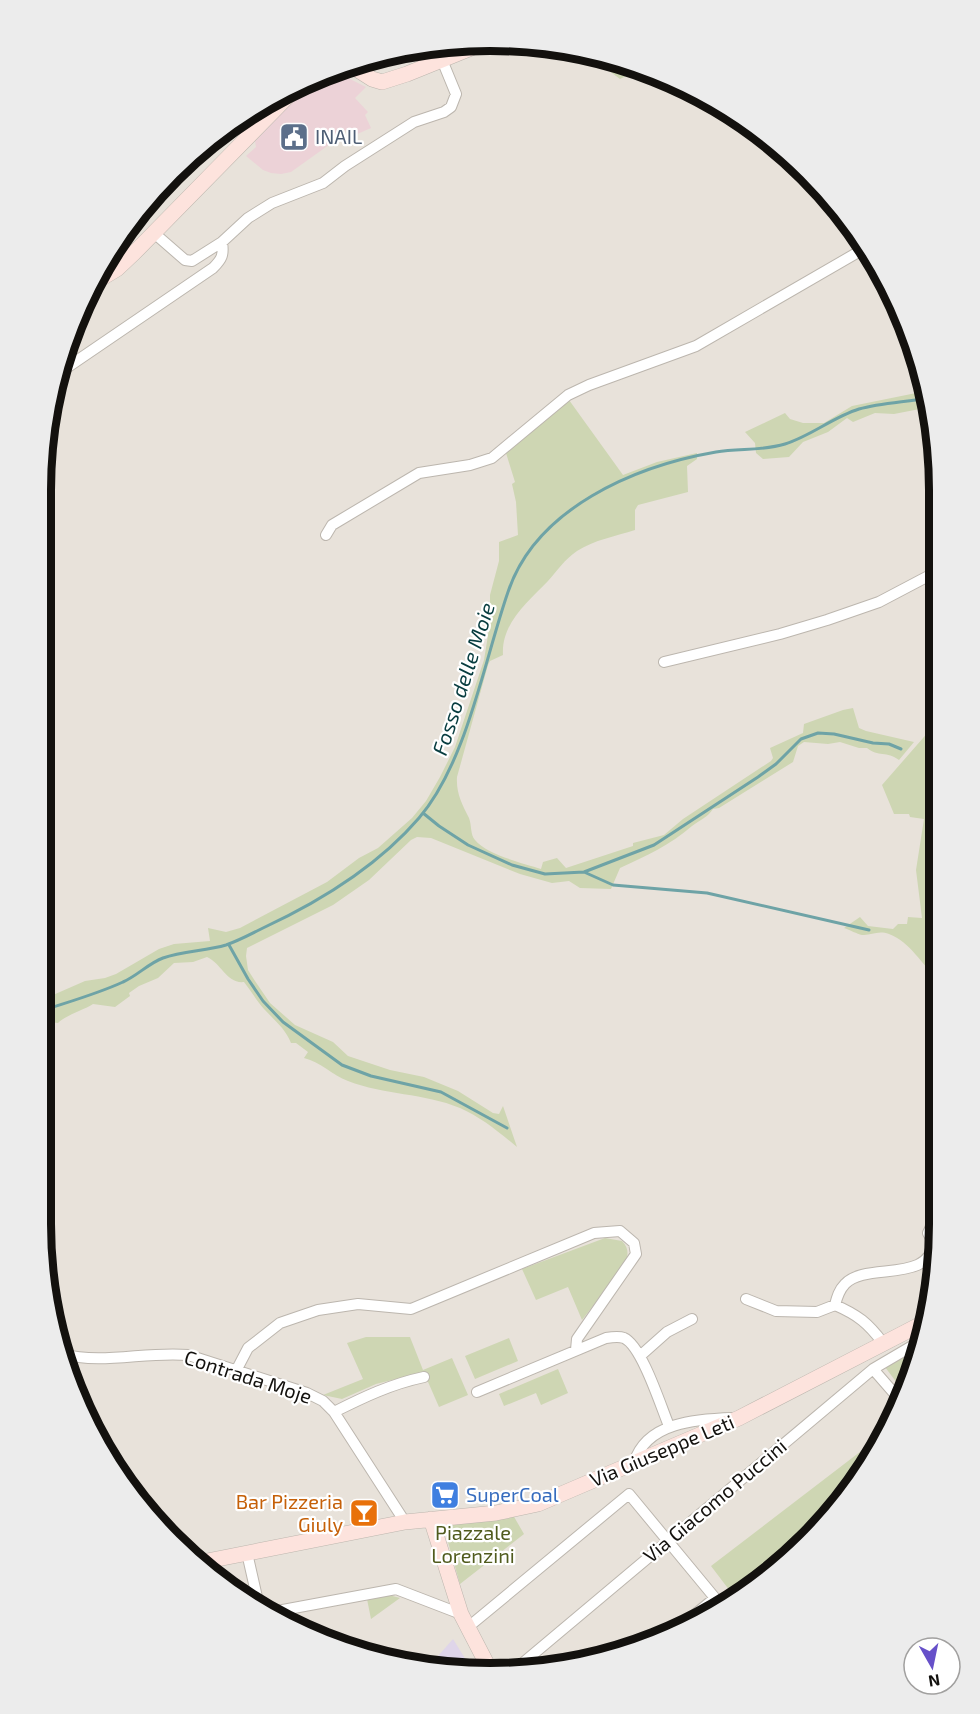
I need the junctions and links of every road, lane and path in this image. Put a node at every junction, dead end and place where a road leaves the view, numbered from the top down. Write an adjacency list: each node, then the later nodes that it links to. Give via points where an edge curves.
1 (462, 52): 2 (main road)
2 (442, 60): 3 (main road, via 382,82); 6 (street, via 456,94 452,107 414,122 323,183 272,203)
3 (360, 71)
4 (279, 106): 5 (main road)
5 (154, 233): 6 (street, via 185,260 192,261); 9 (main road)
6 (222, 242): 11 (street, via 222,259 213,268)
7 (859, 252): 12 (street, via 696,346 568,395 492,458 418,473 332,525)
8 (112, 267): 9 (street)
9 (117, 269): 10 (main road)
10 (107, 275)
11 (69, 366)
12 (326, 535)
13 (929, 576): 14 (street, via 879,602 827,620)
14 (664, 662)
15 (928, 1254): 17 (street, via 918,1265 906,1270 853,1278 839,1292)
16 (746, 1299): 17 (street, via 776,1311 817,1312)
17 (835, 1305): 20 (street, via 868,1323)
18 (692, 1319): 24 (street, via 667,1332)
19 (917, 1326): 20 (main road, Via Giuseppe Leti)
20 (884, 1343): 31 (main road, Via Giuseppe Leti)
21 (912, 1346): 26 (street, Via Giacomo Puccini)
22 (576, 1350): 24 (street, via 606,1338 622,1337); 25 (street, via 577,1339 636,1254 634,1243 620,1231 594,1233 411,1309 358,1304 318,1310 280,1323 248,1348); 28 (street)
23 (71, 1356): 25 (street, Contrada Moje, via 180,1354)
24 (640, 1356): 32 (street)
25 (237, 1369): 30 (street, Contrada Moje, via 307,1393)
26 (873, 1369): 29 (street); 36 (street, Via Giacomo Puccini)
27 (424, 1377): 30 (street, via 379,1390)
28 (477, 1392)
29 (895, 1394)
30 (334, 1412): 35 (street, Contrada Moje)
31 (740, 1418): 32 (street); 33 (main road, Via Giuseppe Leti)
32 (669, 1426): 33 (street, via 643,1445)
33 (634, 1463): 34 (main road, Via Giuseppe Leti, via 538,1504 496,1513)
34 (432, 1519): 35 (main road, Via Giuseppe Leti); 42 (main road)
35 (405, 1522): 37 (main road, Via Giuseppe Leti)
36 (668, 1541): 40 (street, via 715,1598); 42 (street, via 630,1494); 43 (street, Via Giacomo Puccini)
37 (246, 1553): 38 (main road, Via Giuseppe Leti); 39 (street)
38 (209, 1561)
39 (256, 1596)
40 (703, 1608)
41 (282, 1610): 42 (street, via 396,1589)
42 (464, 1621): 44 (main road)
43 (525, 1661)
44 (486, 1663)

